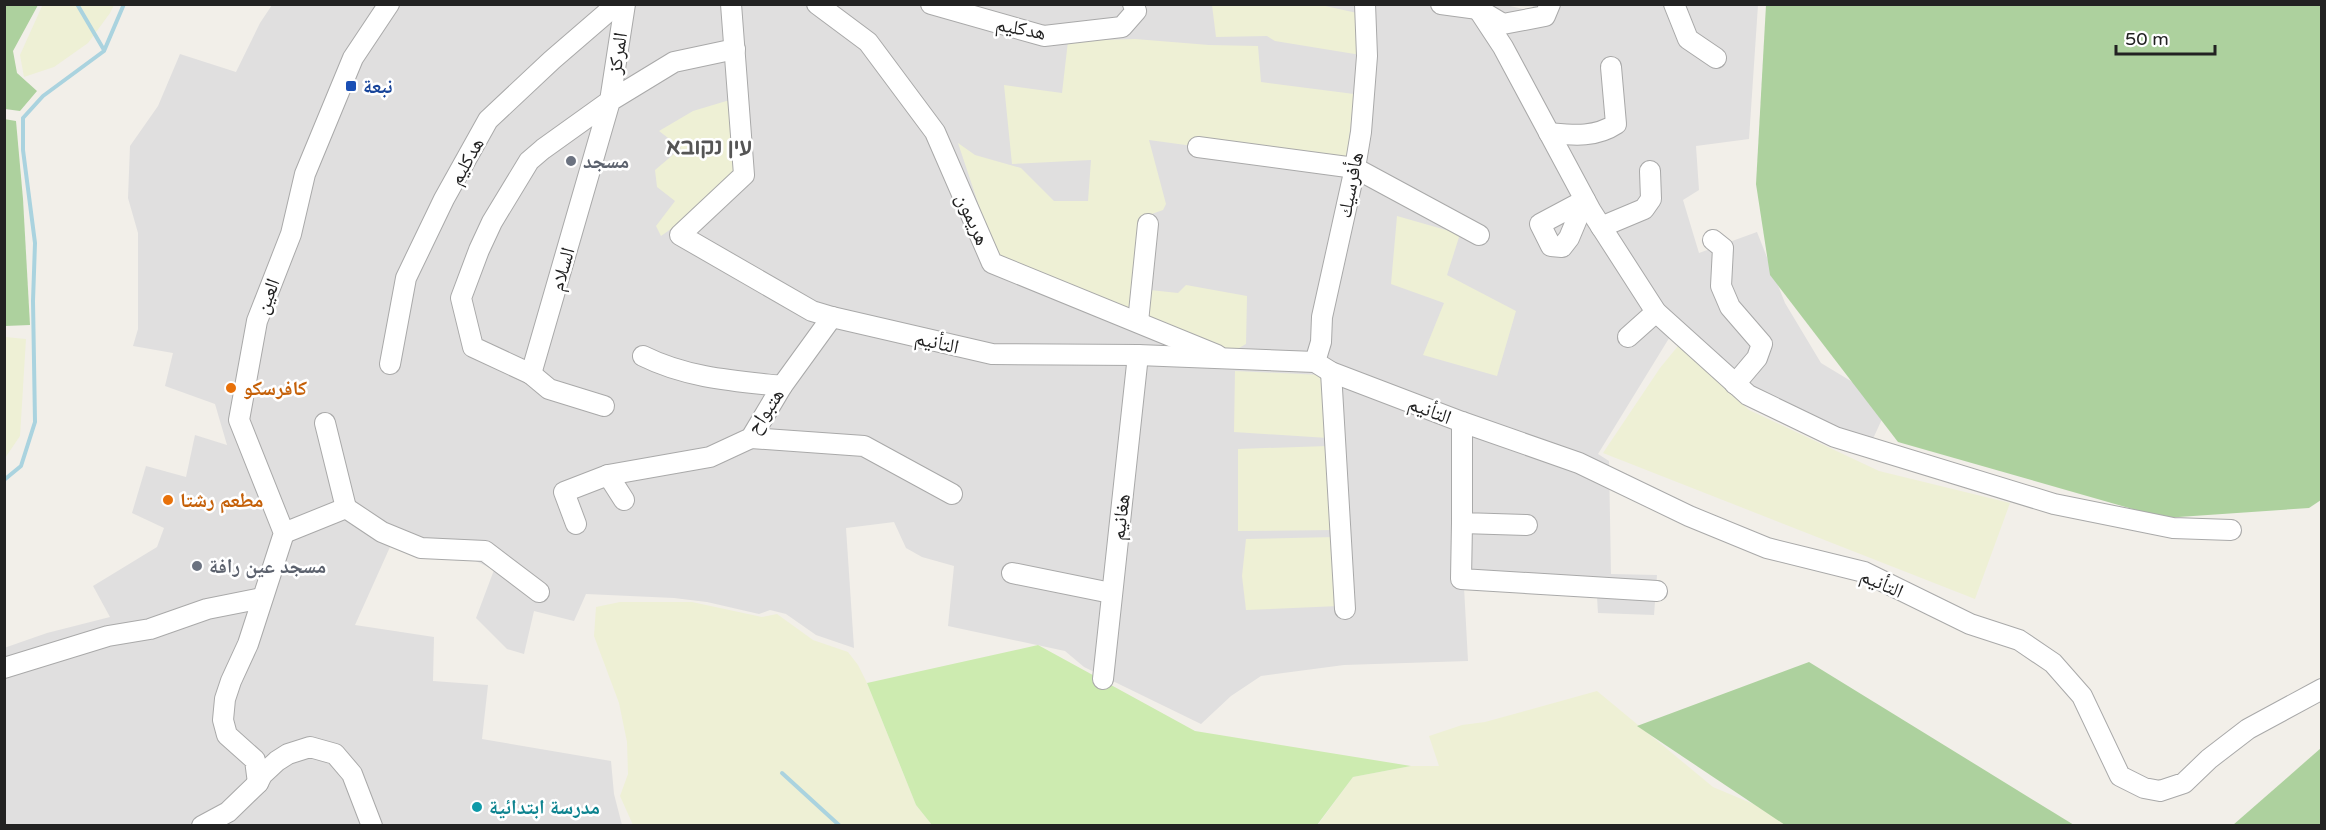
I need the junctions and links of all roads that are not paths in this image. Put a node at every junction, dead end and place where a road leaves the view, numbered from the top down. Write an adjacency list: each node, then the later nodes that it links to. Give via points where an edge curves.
1 (389, 4): 49 (street, العين, via 353,58 305,174 291,234 257,321 239,420)
2 (617, 4): 32 (street, هدكليم, via 488,120 406,278)
3 (625, 4): 16 (street, المركز)
4 (731, 4): 13 (street, التأنيم)
5 (818, 4): 27 (street, هريمون, via 868,42 935,132 992,263)
6 (931, 4): 7 (street, هدكليم, via 1044,36 1122,27 1136,11)
7 (1133, 4)
8 (1365, 4): 19 (street, هأفرسيك, via 1367,56)
9 (1441, 4): 12 (street)
10 (1550, 4): 12 (street, via 1545,16 1503,24)
11 (1674, 4): 14 (street, via 1688,39)
12 (1478, 9): 17 (street)
13 (735, 49): 16 (street, via 674,62); 26 (street, التأنيم, via 744,176 680,235 812,311)
14 (1716, 58)
15 (1611, 67): 17 (street, via 1616,124 1605,131 1581,135)
16 (610, 101): 34 (street, السلام); 34 (street, via 529,161 499,207 461,298 473,347)
17 (1549, 133): 22 (street)
18 (1198, 147): 19 (street)
19 (1355, 168): 23 (street); 33 (street, هأفرسيك, via 1322,316)
20 (1650, 171): 22 (street, via 1651,199 1644,209)
21 (1148, 224): 27 (street)
22 (1601, 227): 25 (street)
23 (1479, 235)
24 (1713, 240): 35 (street, via 1723,248 1721,286 1730,307 1762,344 1757,358)
25 (1656, 312): 28 (street); 35 (street)
26 (832, 317): 29 (street, التأنيم, via 992,354); 36 (street, هتبواح)
27 (1138, 322): 31 (street, هريمون)
28 (1628, 338)
29 (1138, 355): 31 (street, التأنيم); 53 (street, هغانيم)
30 (643, 356): 36 (street, via 667,368 711,378)
31 (1232, 360): 33 (street, التأنيم)
32 (390, 364)
33 (1323, 367): 38 (street, التأنيم); 55 (street, هأفرسيك)
34 (531, 374): 37 (street, via 549,389)
35 (1735, 384): 48 (street, via 1748,395 1835,436 2054,504 2173,528)
36 (782, 386): 40 (street, هتبواح)
37 (604, 406)
38 (1462, 422): 45 (street); 58 (street, التأنيم, via 1579,463 1767,548 1864,572 1970,624 2019,640 2053,663 2082,696 2120,776 2144,788 2160,791 2184,783 2248,729)
39 (325, 423): 44 (street)
40 (751, 438): 41 (street, هتبواح, via 710,457); 42 (street, via 864,446)
41 (608, 475): 43 (street); 46 (street, هتبواح, via 564,492)
42 (952, 494)
43 (624, 500)
44 (346, 508): 49 (street); 52 (street, via 382,532 421,548 486,551)
45 (1462, 523): 47 (street); 51 (street, via 1461,579)
46 (576, 524)
47 (1527, 525)
48 (2231, 530)
49 (284, 533): 54 (street)
50 (1012, 573): 53 (street)
51 (1657, 591)
52 (538, 592)
53 (1111, 593): 57 (street, هغانيم)
54 (262, 598): 56 (street, via 207,609 150,629 108,636); 59 (street, via 228,690 223,720 227,735 255,760)
55 (1346, 609)
56 (4, 668)
57 (1103, 679)
58 (2322, 689)
59 (258, 783): 60 (street, via 228,812); 61 (street, via 276,760 288,754 310,747 335,754 352,774)
60 (202, 825)
61 (372, 825)

